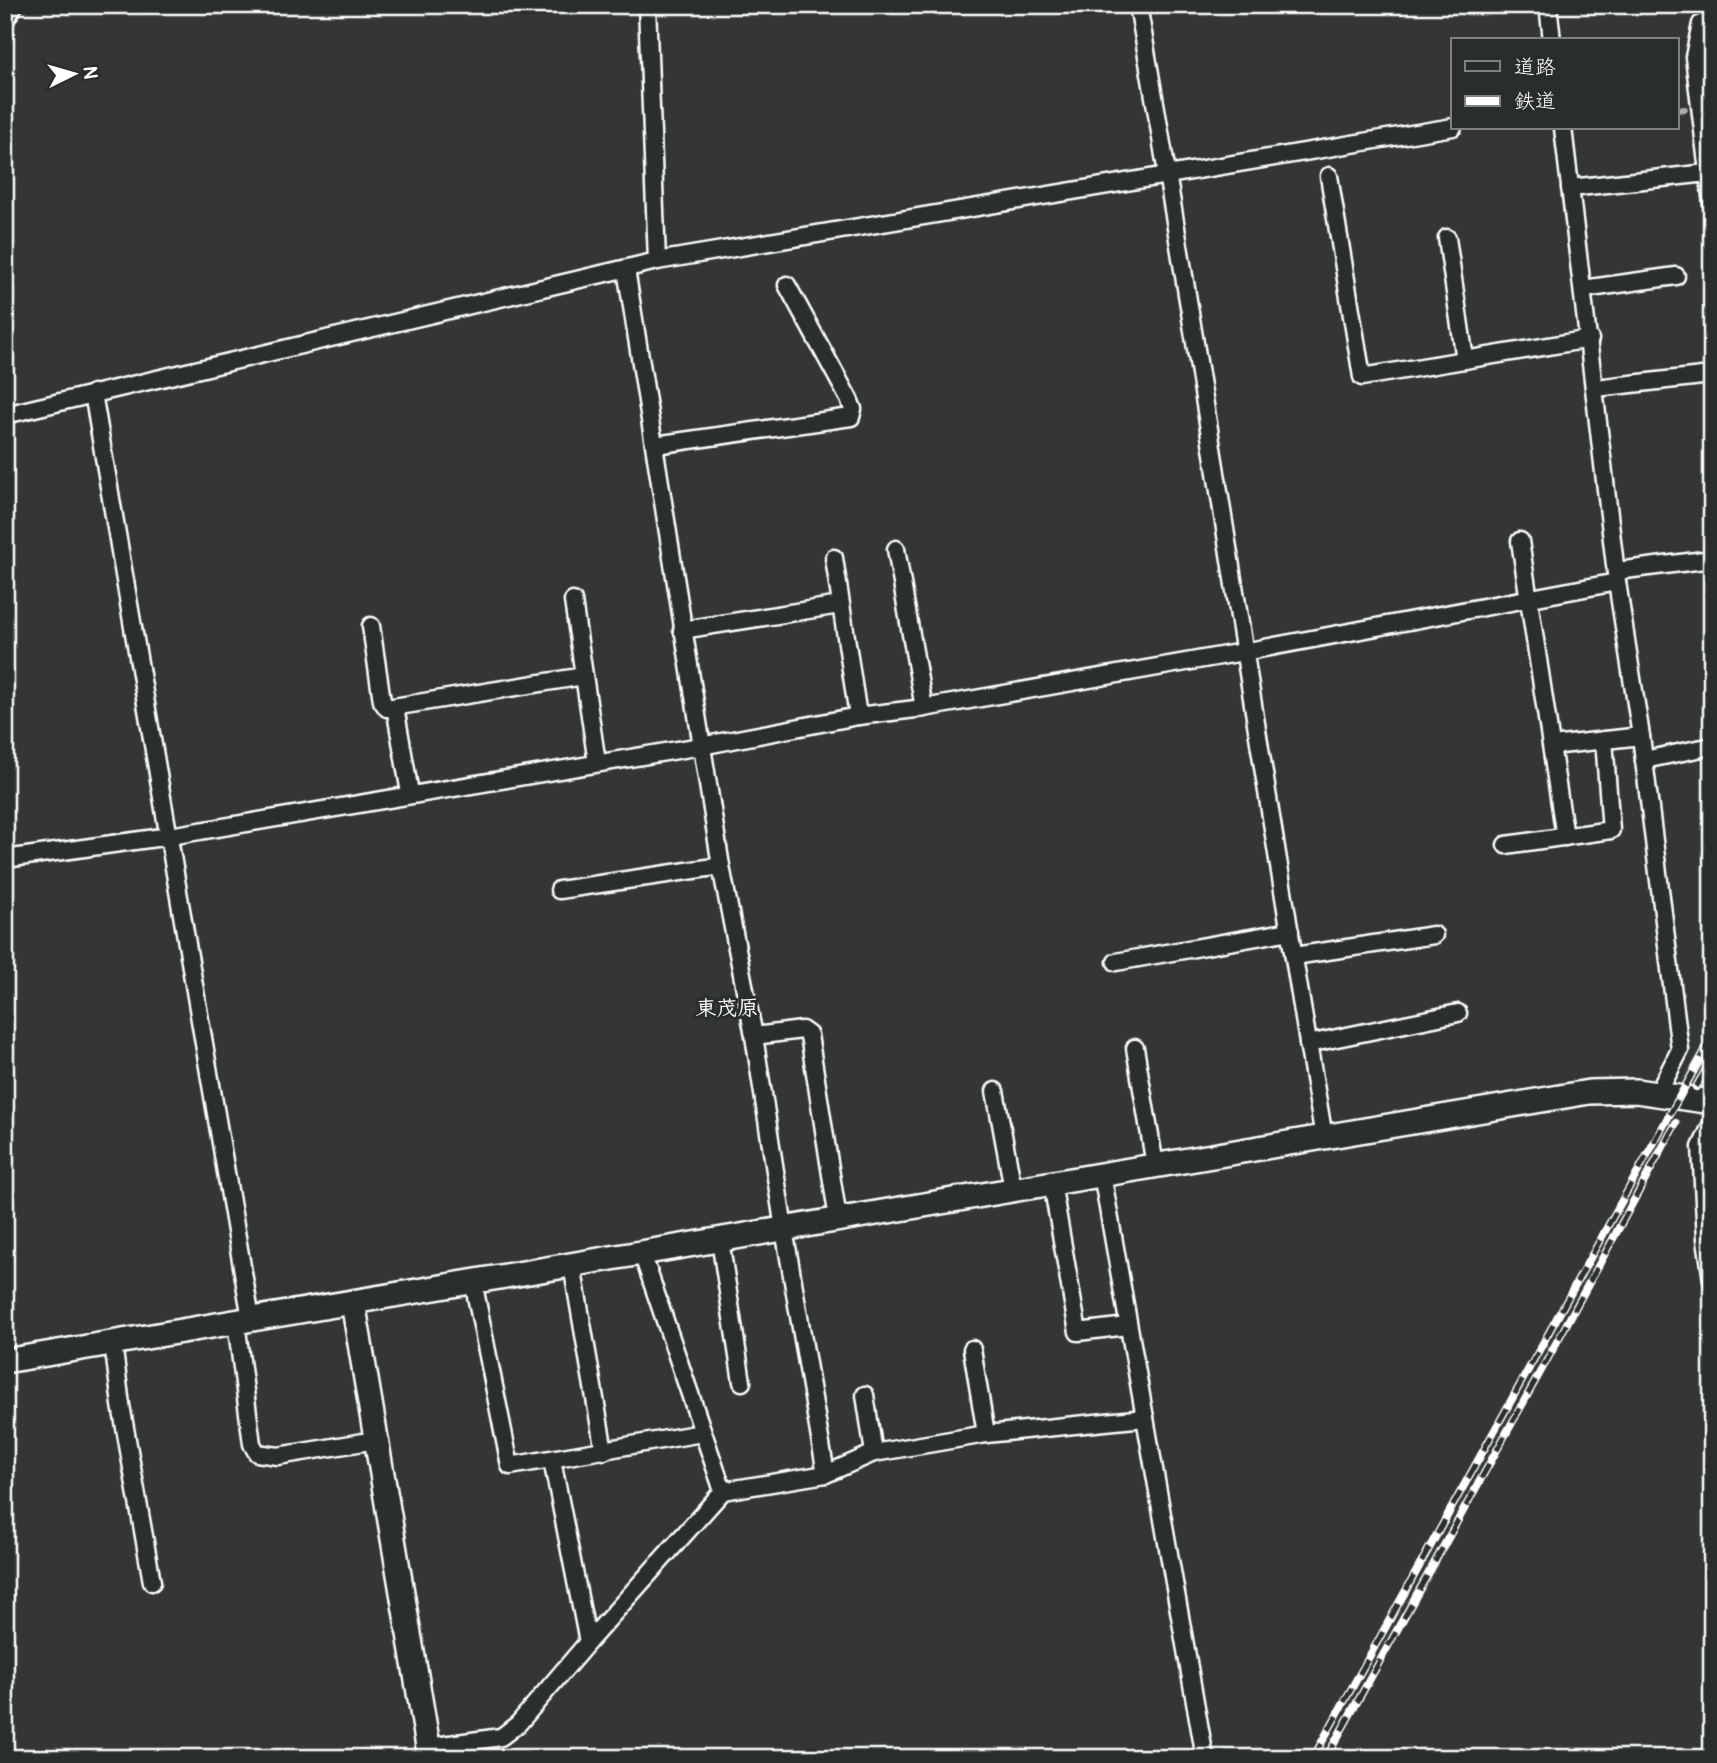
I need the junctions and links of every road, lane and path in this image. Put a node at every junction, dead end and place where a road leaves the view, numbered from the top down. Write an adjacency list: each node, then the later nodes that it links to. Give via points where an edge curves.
1 (19, 5): 6 (lane)
2 (648, 5): 16 (street)
3 (1138, 5): 11 (street)
4 (1548, 5): 7 (street)
5 (1712, 20): 10 (street, via 1701,24 1694,57)
6 (5, 28)
7 (1552, 38)
8 (1451, 127): 11 (street)
9 (1563, 130): 13 (street)
10 (1708, 173): 13 (street); 14 (street)
11 (1168, 175): 16 (street); 38 (street)
12 (1329, 176): 22 (street, via 1362,377)
13 (1570, 188): 20 (street)
14 (1712, 204)
15 (1447, 238): 22 (street)
16 (657, 261): 17 (street)
17 (626, 269): 25 (street); 27 (street)
18 (1676, 276): 20 (street)
19 (787, 285): 27 (street, via 849,399 851,417)
20 (1583, 289): 21 (street)
21 (1590, 339): 22 (street); 24 (street)
22 (1465, 360)
23 (1702, 376): 24 (street)
24 (1595, 388): 32 (street)
25 (93, 393): 26 (street); 51 (street)
26 (5, 415)
27 (654, 445): 37 (street)
28 (1520, 541): 33 (street)
29 (897, 550): 41 (street)
30 (834, 558): 35 (street)
31 (1712, 559): 32 (street)
32 (1617, 577): 33 (street); 43 (street)
33 (1530, 599): 38 (street); 46 (street)
34 (573, 601): 39 (street)
35 (840, 606): 37 (street); 42 (street)
36 (371, 626): 40 (street, via 382,701 387,708)
37 (682, 630): 45 (street)
38 (1243, 652): 41 (street); 57 (street)
39 (584, 676): 40 (street); 49 (street)
40 (395, 707): 50 (street)
41 (924, 708): 42 (street)
42 (858, 716): 45 (street)
43 (1641, 736): 44 (street); 48 (street)
44 (1604, 740): 46 (street); 52 (street, via 1612,830)
45 (701, 746): 49 (street); 55 (street)
46 (1552, 746): 52 (street)
47 (1712, 746): 48 (street)
48 (1644, 760): 66 (street, via 1680,1050)
49 (597, 763): 50 (street)
50 (410, 793): 51 (street)
51 (170, 836): 54 (street); 83 (street)
52 (1565, 837): 53 (street)
53 (1507, 845)
54 (5, 859)
55 (721, 866): 56 (street); 62 (street)
56 (559, 890)
57 (1290, 931): 59 (street); 60 (street)
58 (1434, 934): 59 (street)
59 (1294, 956): 63 (street)
60 (1116, 962)
61 (1458, 1013): 63 (street)
62 (754, 1036): 74 (street, via 802,1030 809,1035); 75 (street)
63 (1308, 1044): 69 (street)
64 (1135, 1048): 70 (street)
65 (995, 1091): 73 (street)
66 (1658, 1093): 67 (street); 69 (street, via 1588,1092)
67 (1712, 1102)
68 (1712, 1123): 77 (street, via 1701,1147)
69 (1324, 1137): 70 (street)
70 (1155, 1165): 71 (street)
71 (1102, 1174): 72 (street); 84 (street)
72 (1052, 1183): 73 (street); 84 (street, via 1078,1332)
73 (1013, 1189): 74 (street)
74 (838, 1219): 75 (street)
75 (784, 1229): 76 (street); 97 (street)
76 (719, 1240): 78 (street); 88 (street)
77 (1709, 1240): 80 (street)
78 (642, 1253): 79 (street); 91 (street)
79 (572, 1265): 81 (street); 94 (street)
80 (1712, 1280)
81 (474, 1281): 82 (street); 96 (street, via 509,1466)
82 (353, 1302): 83 (street); 93 (street)
83 (244, 1320): 85 (street); 93 (street, via 252,1444 257,1453 278,1456)
84 (1127, 1326): 90 (street)
85 (113, 1343): 87 (street); 99 (street)
86 (972, 1349): 92 (street)
87 (5, 1361)
88 (742, 1382)
89 (865, 1395): 95 (street)
90 (1145, 1418): 92 (street); 102 (street)
91 (702, 1433): 94 (street); 98 (street)
92 (986, 1434): 95 (street)
93 (376, 1440): 101 (street)
94 (604, 1451): 96 (street)
95 (874, 1453): 97 (street)
96 (552, 1460): 100 (street)
97 (826, 1474): 98 (street)
98 (723, 1491): 100 (street)
99 (152, 1582)
100 (588, 1642): 101 (street, via 519,1724 501,1737)
101 (429, 1752)
102 (1205, 1758)

